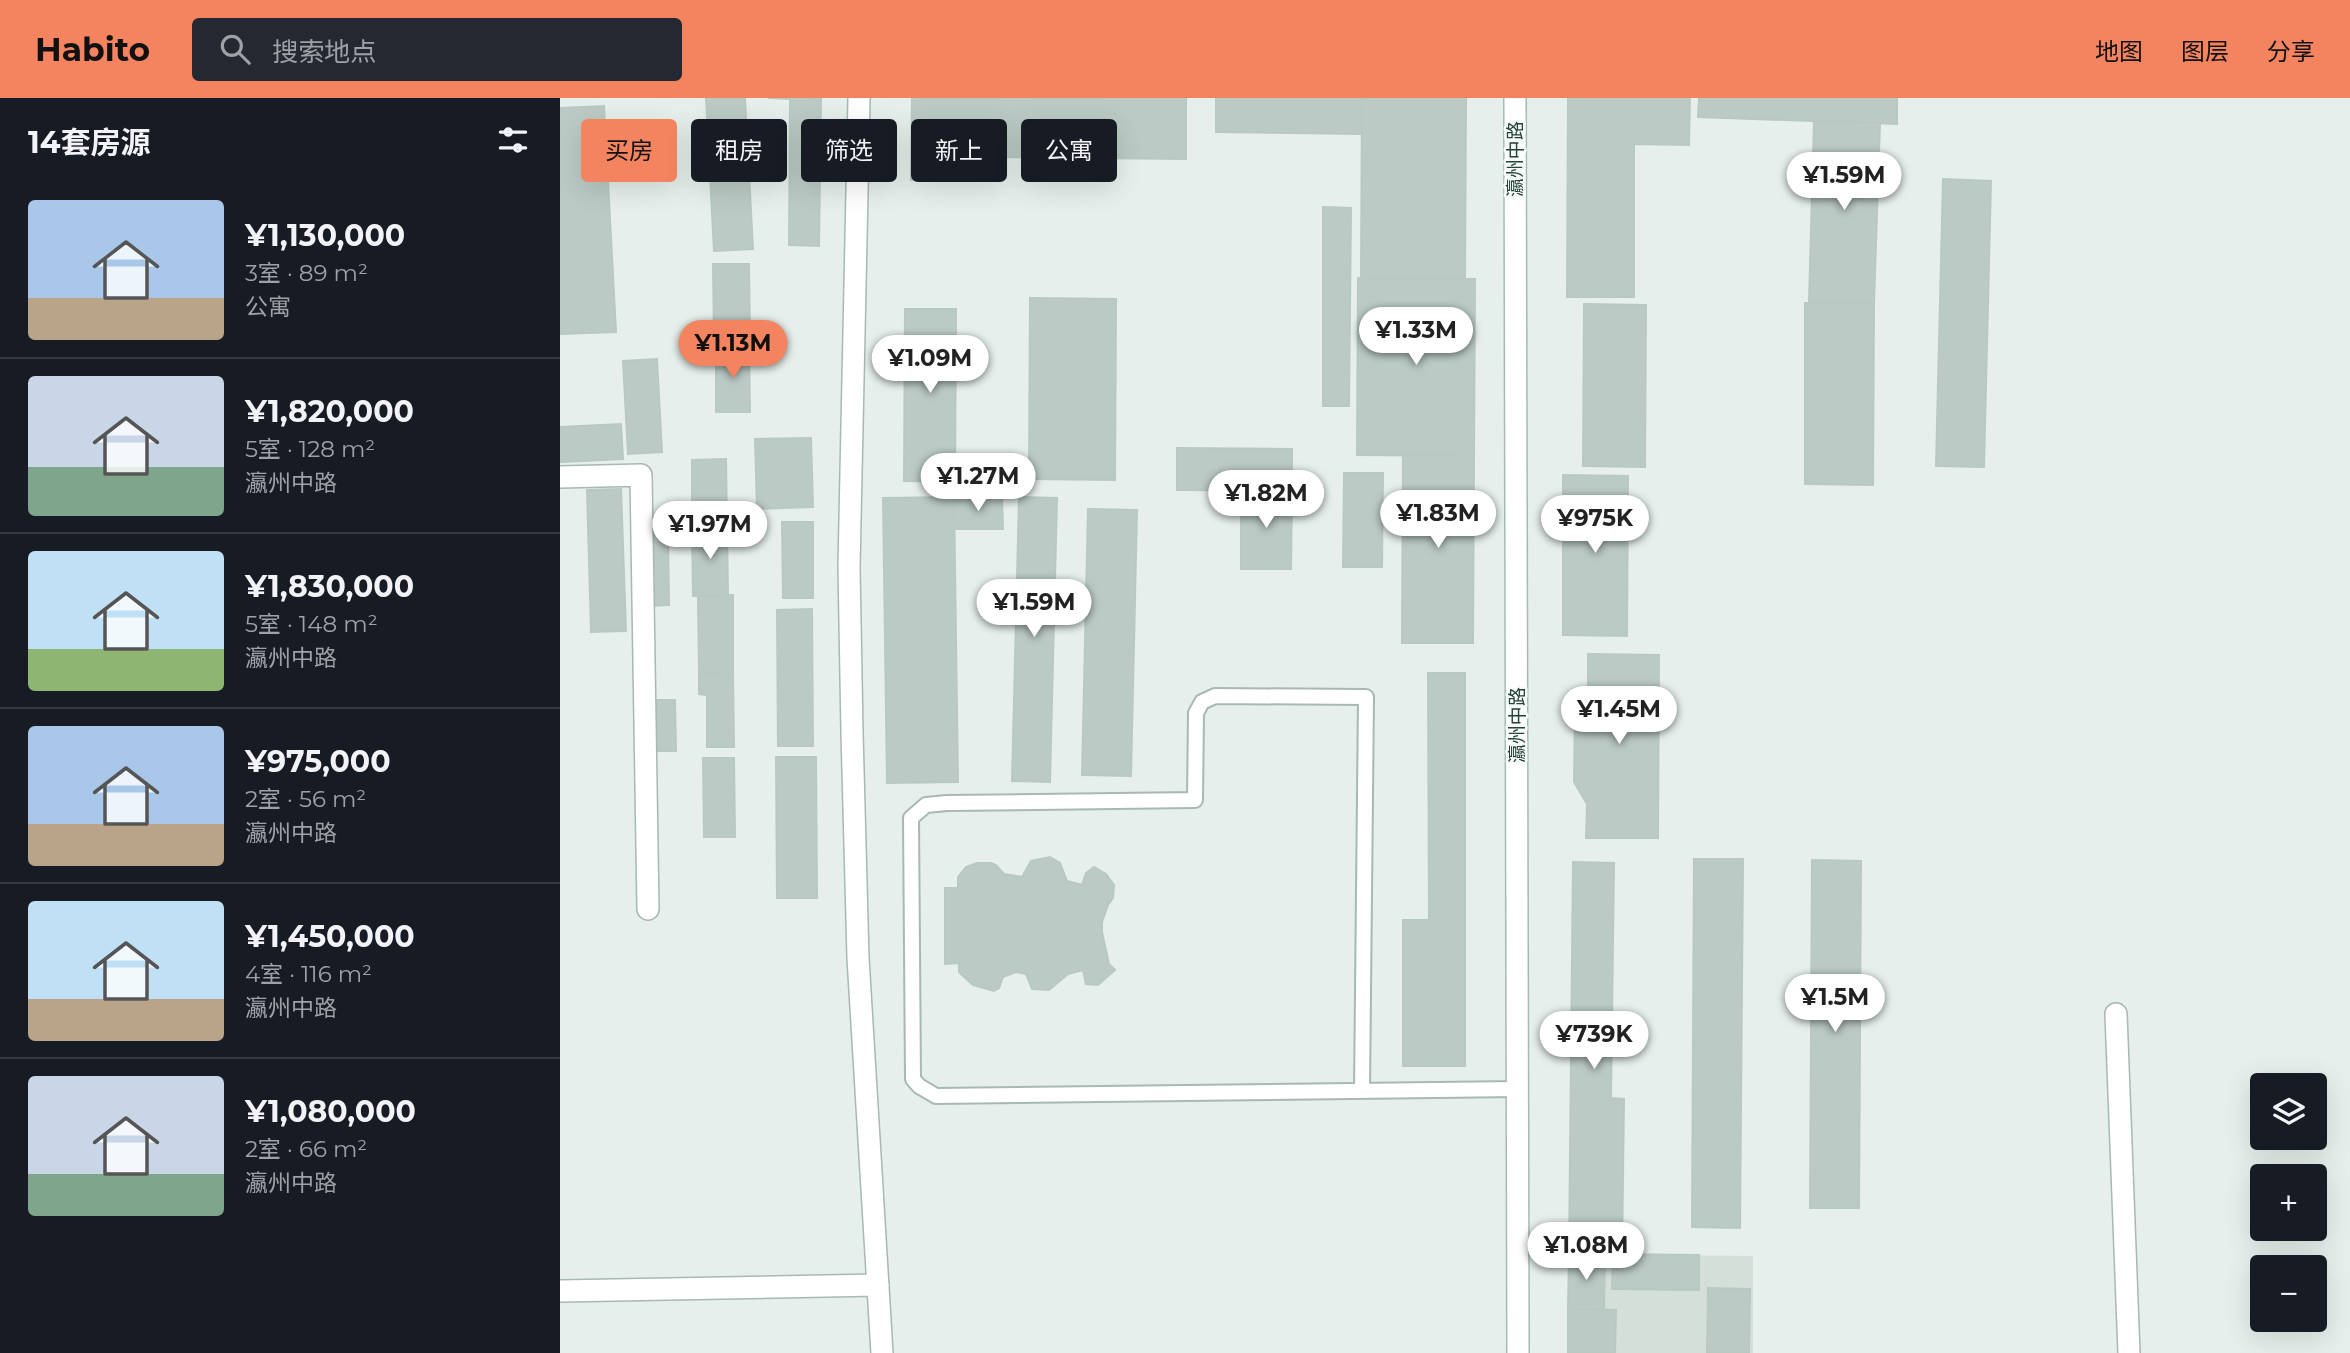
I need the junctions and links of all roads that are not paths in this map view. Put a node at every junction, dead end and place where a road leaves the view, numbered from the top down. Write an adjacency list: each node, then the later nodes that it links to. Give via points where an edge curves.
1 (859, 98): 8 (street, via 849,567 858,958)
2 (1515, 98): 6 (street, 瀛州中路)
3 (560, 477): 4 (street, via 641,475)
4 (648, 909)
5 (2116, 1014): 12 (street)
6 (1518, 1089): 7 (lane); 11 (street, 瀛州中路)
7 (1362, 1091): 7 (lane, via 936,1096 919,1086 913,1079 911,818 926,805 947,803 1195,800 1196,713 1202,702 1215,696 1366,697)
8 (878, 1285): 9 (street); 10 (street)
9 (560, 1291)
10 (882, 1353)
11 (1518, 1353)
12 (2129, 1353)

